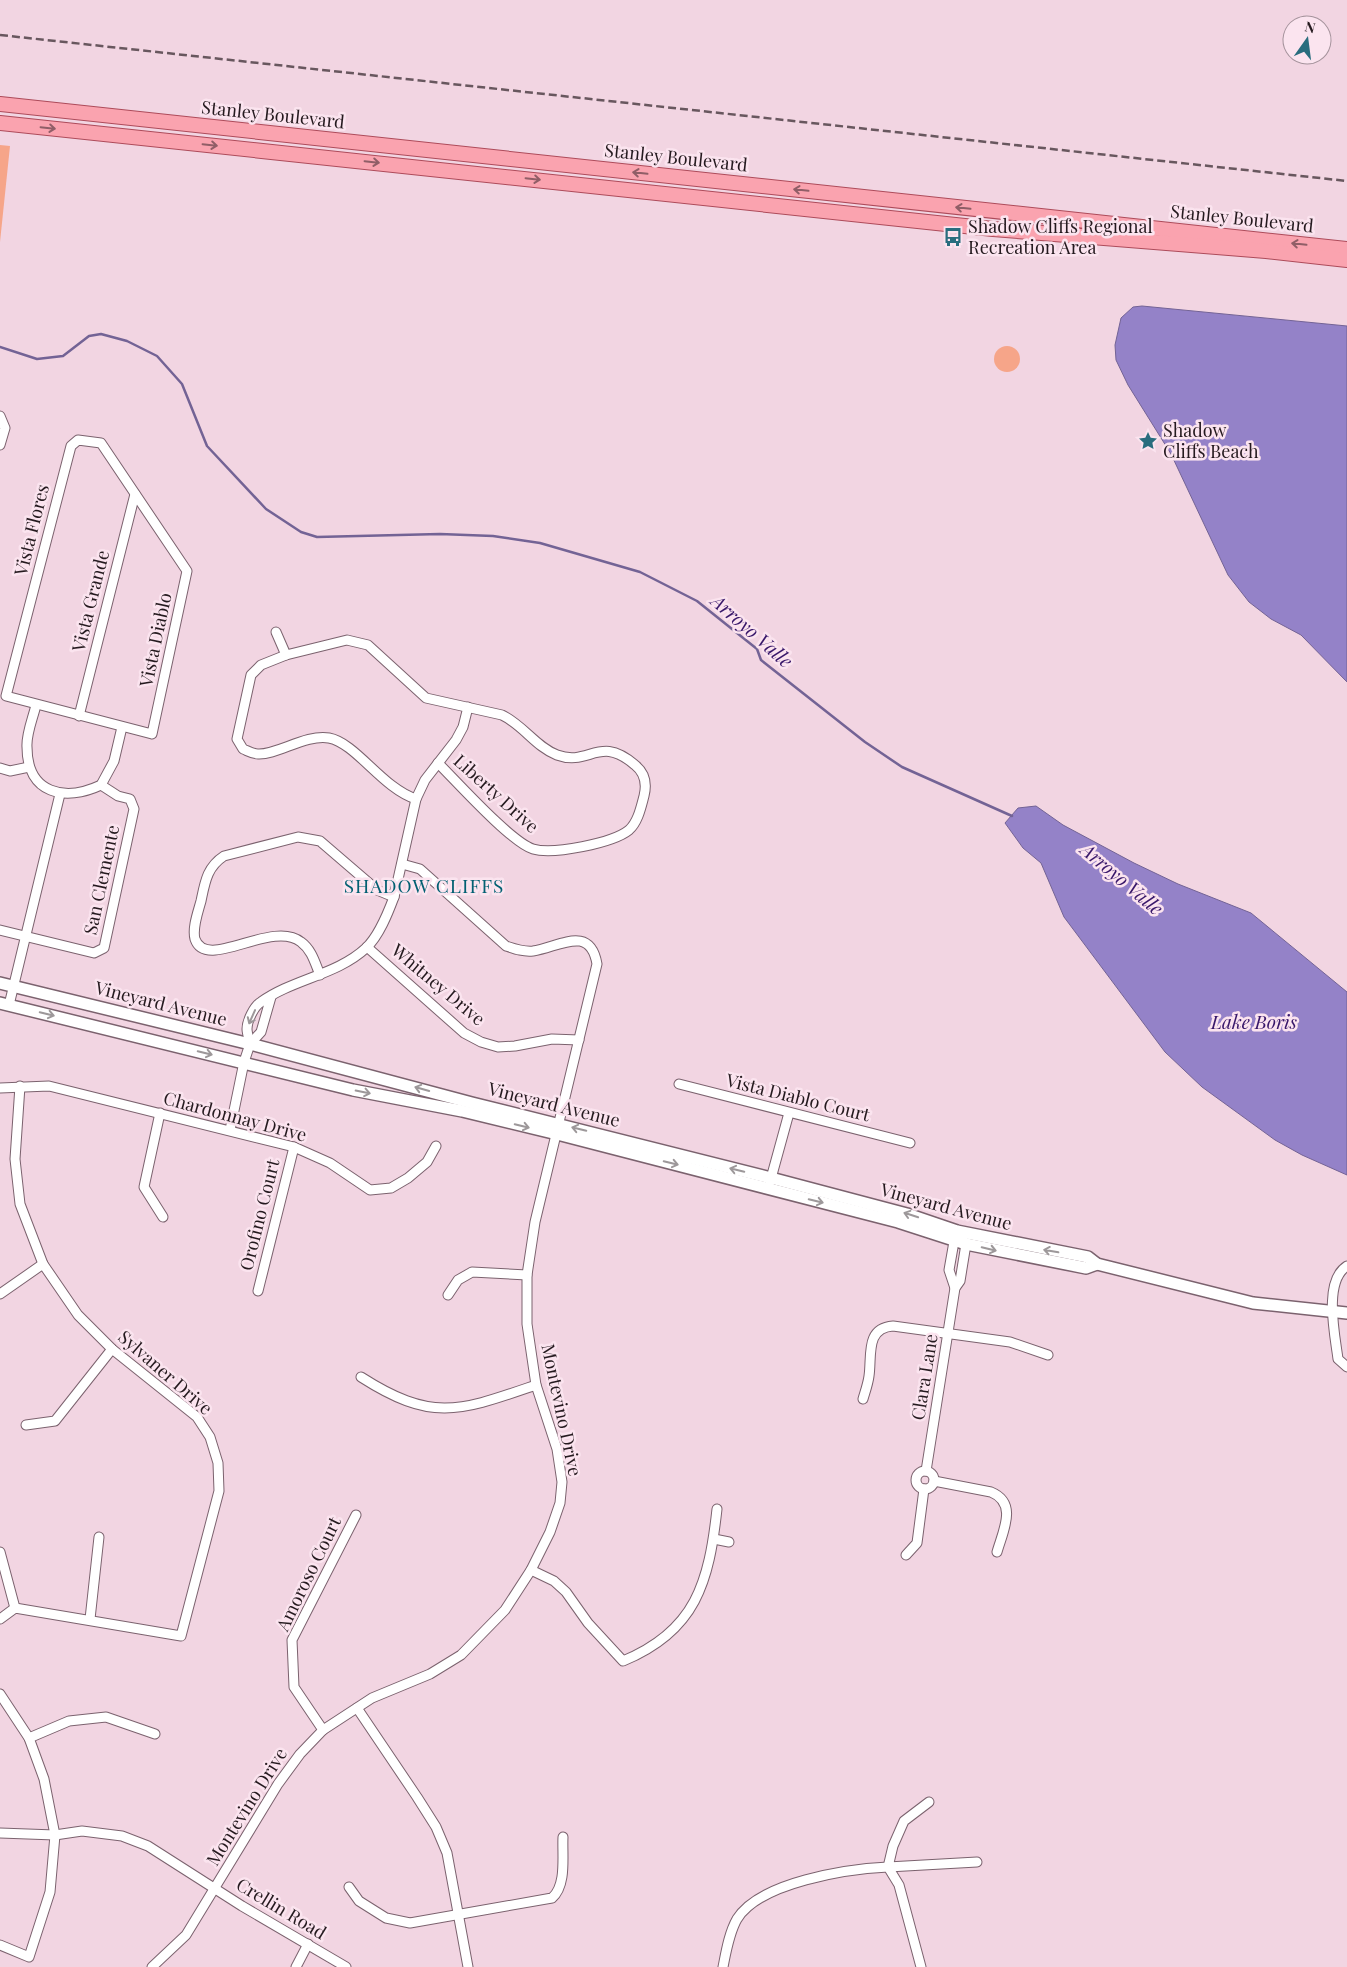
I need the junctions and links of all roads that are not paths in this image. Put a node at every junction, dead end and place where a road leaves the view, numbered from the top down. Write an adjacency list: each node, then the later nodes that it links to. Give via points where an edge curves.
1 (0, 104): 3 (main road, Stanley Boulevard, one-way to 1)
2 (0, 123): 4 (main road, Stanley Boulevard, one-way to 4)
3 (864, 197): 4 (main road); 5 (main road, Stanley Boulevard, one-way to 3)
4 (863, 214): 6 (main road, Stanley Boulevard, via 992,229)
5 (1347, 249)
6 (1347, 260)
7 (0, 416): 8 (street, via 4,428)
8 (0, 445)
9 (135, 494): 12 (street, Vista Flores, via 101,444 78,440 71,446 6,696); 14 (street, Vista Grande); 15 (street, Vista Diablo, via 187,571 152,734)
10 (276, 632): 11 (street)
11 (286, 655): 13 (street, via 347,640 368,646 426,698); 21 (street, via 261,665 251,675 238,739 243,749 258,754 314,738 329,738 344,744 386,783)
12 (36, 705): 14 (street, Vista Flores); 17 (street, via 26,745)
13 (468, 707): 16 (street, via 463,727); 16 (street, Liberty Drive, via 512,720 557,755 574,758 606,750 616,751 644,775 646,788 636,821 628,831 578,847 546,852 532,849 519,842)
14 (80, 716): 15 (street, Vista Diablo)
15 (122, 727): 19 (street, via 114,762)
16 (438, 763): 21 (street)
17 (29, 767): 18 (street, via 10,771); 20 (street, via 50,790)
18 (0, 768)
19 (101, 785): 20 (street, via 78,794); 25 (street, San Clemente, via 130,800 134,809 104,948 94,953)
20 (60, 794): 25 (street)
21 (416, 799): 22 (street)
22 (402, 864): 23 (street); 32 (street, Montevino Drive, via 427,874 506,946 521,951 578,940 589,945 596,953 597,964)
23 (394, 897): 26 (street); 27 (street, via 377,890 320,841 298,836 224,856 208,870 195,928 195,938 200,947 212,952 270,936 286,936 300,941 312,954)
24 (0, 930): 25 (street)
25 (25, 936): 29 (street)
26 (367, 947): 27 (street); 32 (street, Whitney Drive, via 464,1033 481,1042 498,1047 552,1039)
27 (320, 975): 30 (street)
28 (0, 982): 29 (street, Vineyard Avenue)
29 (13, 986): 31 (street); 33 (street, Vineyard Avenue)
30 (271, 997): 33 (street, via 261,1032); 33 (street, one-way to 33, via 260,1002 253,1013 247,1028)
31 (4, 1004): 34 (street, Vineyard Avenue, one-way to 34)
32 (579, 1040): 40 (street, Montevino Drive)
33 (250, 1044): 34 (street); 40 (street, Vineyard Avenue, one-way to 33)
34 (244, 1062): 40 (street, Vineyard Avenue, one-way to 40, via 353,1090); 41 (street)
35 (679, 1084): 39 (street, Vista Diablo Court)
36 (20, 1086): 37 (street, Chardonnay Drive); 38 (street, Chardonnay Drive, via 49,1086); 49 (street, Sylvaner Drive, via 16,1159 20,1204)
37 (0, 1088)
38 (160, 1112): 41 (street, Chardonnay Drive); 46 (street, via 144,1187)
39 (789, 1112): 42 (street, Vista Diablo Court); 45 (street)
40 (558, 1129): 45 (street, Vineyard Avenue); 52 (street, Montevino Drive, via 535,1222)
41 (230, 1130): 44 (street, Chardonnay Drive)
42 (910, 1143)
43 (436, 1146): 44 (street, Chardonnay Drive, via 427,1162 408,1178 392,1188 370,1190 330,1163)
44 (294, 1147): 54 (street, Orofino Court)
45 (770, 1183): 47 (street, Vineyard Avenue, via 907,1214)
46 (162, 1217)
47 (955, 1236): 48 (street, Vineyard Avenue); 50 (street, Vineyard Avenue, one-way to 47, via 1088,1257); 53 (street, Clara Lane, via 949,1270)
48 (966, 1244): 50 (street, Vineyard Avenue, one-way to 50, via 1086,1268); 53 (street, Clara Lane, via 960,1280)
49 (43, 1264): 55 (street); 60 (street, Sylvaner Drive, via 78,1315)
50 (1096, 1264): 57 (street, Vineyard Avenue, via 1253,1303)
51 (1347, 1266): 57 (street, via 1338,1274)
52 (527, 1276): 56 (street, via 472,1272 458,1280); 64 (street, Montevino Drive, via 527,1324)
53 (955, 1288): 59 (street, Clara Lane)
54 (258, 1291)
55 (0, 1294)
56 (448, 1294)
57 (1331, 1311): 58 (street, Vineyard Avenue); 62 (street, via 1338,1359)
58 (1347, 1313)
59 (948, 1333): 61 (street, via 1010,1342); 65 (street, via 893,1326 878,1330 872,1340 869,1377); 67 (street, Clara Lane)
60 (112, 1349): 66 (street, via 55,1421); 81 (street, Sylvaner Drive, via 197,1417 210,1437 218,1463 219,1491 181,1636)
61 (1048, 1355)
62 (1347, 1367)
63 (361, 1377): 64 (street, via 382,1390 430,1408 457,1409)
64 (536, 1385): 78 (street, Montevino Drive, via 557,1449 562,1482 560,1503 550,1532)
65 (863, 1400)
66 (26, 1426)
67 (926, 1471): 68 (street); 69 (street, via 919,1473 916,1479 917,1485)
68 (934, 1481): 69 (street, via 931,1487); 76 (street, via 991,1492 1005,1501 1007,1515)
69 (924, 1489): 77 (street, via 916,1543)
70 (717, 1509): 73 (street)
71 (356, 1515): 84 (street, Amoroso Court, via 292,1640 294,1687)
72 (99, 1537): 81 (street)
73 (714, 1539): 74 (street); 78 (street, via 707,1572 696,1600 679,1624 663,1640 623,1661 588,1623 566,1592 554,1581)
74 (728, 1542)
75 (0, 1552): 79 (street)
76 (997, 1552)
77 (906, 1556)
78 (531, 1570): 83 (street, Montevino Drive, via 505,1610 461,1655 430,1674 372,1698)
79 (15, 1608): 80 (street); 81 (street, Sylvaner Drive)
80 (0, 1619)
81 (90, 1619)
82 (0, 1694): 86 (street)
83 (357, 1708): 84 (street, Montevino Drive); 95 (street, via 436,1827 447,1853)
84 (323, 1730): 94 (street, Montevino Drive, via 278,1784)
85 (155, 1734): 86 (street, via 106,1717 69,1721)
86 (29, 1738): 89 (street, via 44,1779)
87 (929, 1802): 92 (street, via 904,1821)
88 (0, 1833): 89 (street, Crellin Road)
89 (54, 1835): 94 (street, Crellin Road, via 82,1831 122,1836 148,1846); 97 (street, via 50,1892 29,1957)
90 (562, 1837): 95 (street, via 561,1882 552,1898)
91 (977, 1862): 92 (street)
92 (888, 1867): 102 (street, via 864,1868 778,1888 757,1899 737,1919); 103 (street, via 899,1885)
93 (350, 1887): 95 (street, via 359,1902 386,1918 410,1922)
94 (216, 1888): 96 (street, Crellin Road); 98 (street, Montevino Drive, via 186,1935)
95 (459, 1914): 101 (street)
96 (308, 1944): 99 (street); 100 (street, Crellin Road)
97 (0, 1945)
98 (152, 1967)
99 (296, 1967)
100 (346, 1967)
101 (468, 1967)
102 (723, 1967)
103 (921, 1967)

